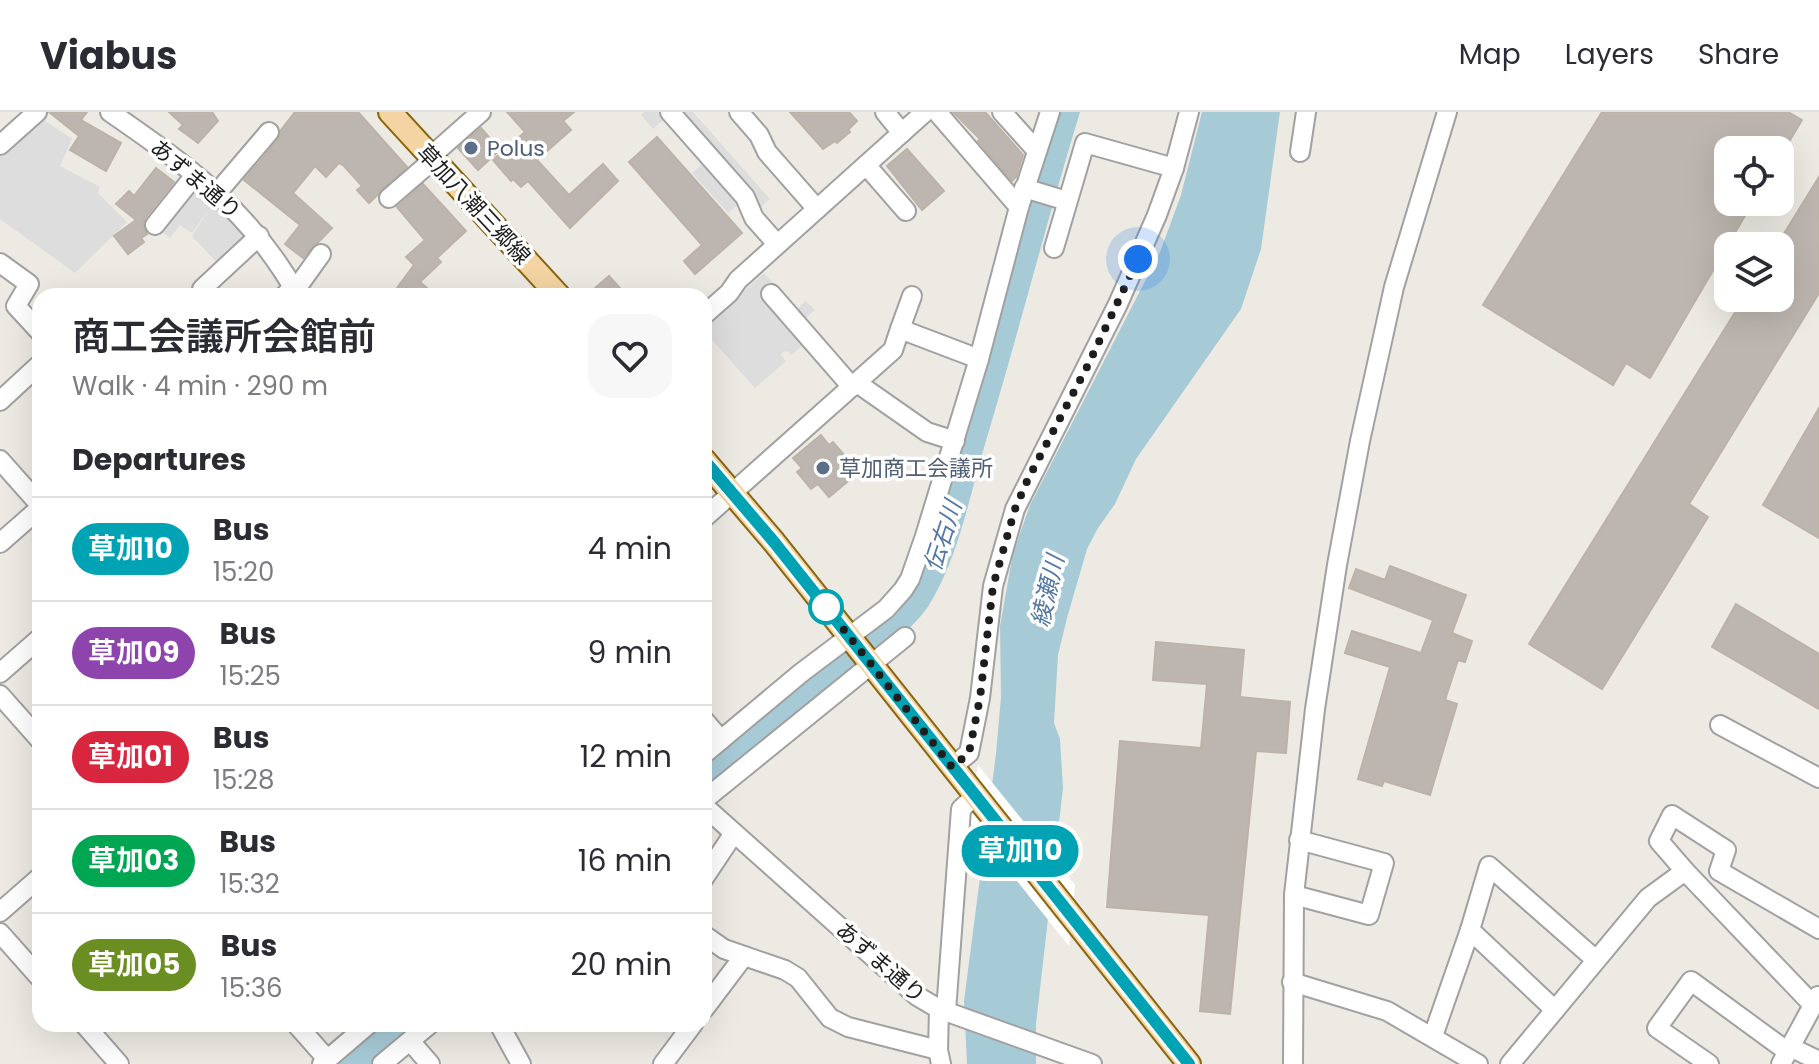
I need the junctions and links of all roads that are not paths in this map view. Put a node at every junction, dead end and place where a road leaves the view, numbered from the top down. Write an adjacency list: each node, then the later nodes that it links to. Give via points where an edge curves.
1 (37, 112): 19 (street)
2 (110, 112): 16 (street, あずま通り)
3 (137, 112): 16 (street)
4 (390, 112): 22 (main road, 草加八潮三郷線)
5 (481, 112): 22 (street)
6 (670, 112): 35 (street, via 745,197 754,218)
7 (739, 112): 31 (street)
8 (885, 112): 18 (street)
9 (925, 112): 18 (street)
10 (937, 112): 30 (street)
11 (1002, 112): 20 (street)
12 (1050, 112): 20 (street)
13 (1189, 112): 24 (street)
14 (1306, 112): 21 (street)
15 (1447, 112): 77 (street, via 1394,287 1360,441)
16 (139, 132): 25 (street, あずま通り)
17 (269, 132): 27 (street)
18 (902, 133): 23 (street)
19 (0, 145)
20 (1037, 151): 26 (street)
21 (1300, 152)
22 (432, 158): 28 (street); 42 (main road, 草加八潮三郷線)
23 (866, 165): 31 (street); 32 (street)
24 (1174, 168): 29 (street, via 1085,143); 71 (street, via 1118,304 1015,509 993,586 969,753)
25 (195, 175): 27 (street, あずま通り); 33 (street)
26 (1027, 189): 29 (street); 30 (street)
27 (217, 193): 34 (street, あずま通り)
28 (389, 198)
29 (1063, 200): 36 (street)
30 (1019, 207): 48 (street)
31 (817, 209): 35 (street)
32 (906, 211)
33 (155, 225)
34 (259, 236): 39 (street); 40 (street, あずま通り)
35 (777, 244): 45 (street)
36 (1054, 248)
37 (321, 254): 41 (street)
38 (0, 263): 46 (street, via 29,284 16,306)
39 (203, 288)
40 (289, 288)
41 (296, 288)
42 (552, 288)
43 (771, 294): 50 (street)
44 (912, 296): 47 (street)
45 (712, 307)
46 (32, 323)
47 (900, 329): 48 (street); 50 (street, via 893,350)
48 (979, 359): 52 (street)
49 (32, 371): 51 (street)
50 (854, 385): 52 (street, via 927,432); 55 (street)
51 (0, 401)
52 (955, 441): 61 (street, via 910,579)
53 (0, 460): 56 (street)
54 (712, 469): 55 (main road)
55 (733, 493): 57 (street); 61 (main road)
56 (32, 504)
57 (712, 511)
58 (32, 517): 59 (street)
59 (0, 543)
60 (905, 637): 63 (street)
61 (851, 639): 63 (main road); 69 (street)
62 (32, 645): 64 (street)
63 (870, 663): 71 (main road); 74 (street)
64 (0, 673)
65 (0, 695): 68 (street)
66 (1720, 725): 72 (street)
67 (712, 729): 69 (street)
68 (32, 731)
69 (721, 740): 70 (street)
70 (712, 747)
71 (952, 767): 73 (main road)
72 (1819, 778)
73 (973, 793): 94 (street, via 961,809); 114 (main road)
74 (712, 796)
75 (712, 811): 76 (street, あずま通り)
76 (734, 833): 78 (street); 94 (street, あずま通り, via 907,989)
77 (1299, 840): 81 (street); 81 (street, via 1384,863 1369,915)
78 (712, 866)
79 (1685, 871): 83 (street, via 1659,841 1672,815 1726,850 1719,871); 88 (street, via 1648,898); 92 (street)
80 (32, 884): 82 (street)
81 (1294, 895): 90 (street)
82 (0, 912)
83 (1819, 929)
84 (1470, 930): 88 (street, via 1489,866); 93 (street); 101 (street)
85 (0, 933): 89 (street)
86 (712, 941): 87 (street)
87 (744, 956): 91 (street); 104 (street, via 798,978 830,1018)
88 (1596, 960): 93 (street)
89 (32, 969)
90 (1292, 982): 101 (street, via 1387,1011); 115 (street)
91 (712, 998)
92 (1816, 1000): 103 (street)
93 (1555, 1010): 117 (street)
94 (949, 1013): 104 (street); 105 (street, あずま通り)
95 (91, 1032): 108 (street)
96 (302, 1032): 107 (street)
97 (360, 1032): 107 (street)
98 (421, 1032): 102 (street)
99 (503, 1032): 111 (street)
100 (687, 1032): 112 (street)
101 (1433, 1036): 116 (street)
102 (410, 1041): 109 (street); 110 (street)
103 (1786, 1054): 106 (street); 118 (street, via 1691,981 1657,1028)
104 (940, 1057)
105 (1065, 1057): 113 (street, あずま通り)
106 (1819, 1061)
107 (324, 1062)
108 (119, 1064)
109 (382, 1064)
110 (430, 1064)
111 (521, 1064)
112 (663, 1064)
113 (1092, 1064)
114 (1189, 1064)
115 (1293, 1064)
116 (1478, 1064)
117 (1510, 1064)
118 (1709, 1064)

